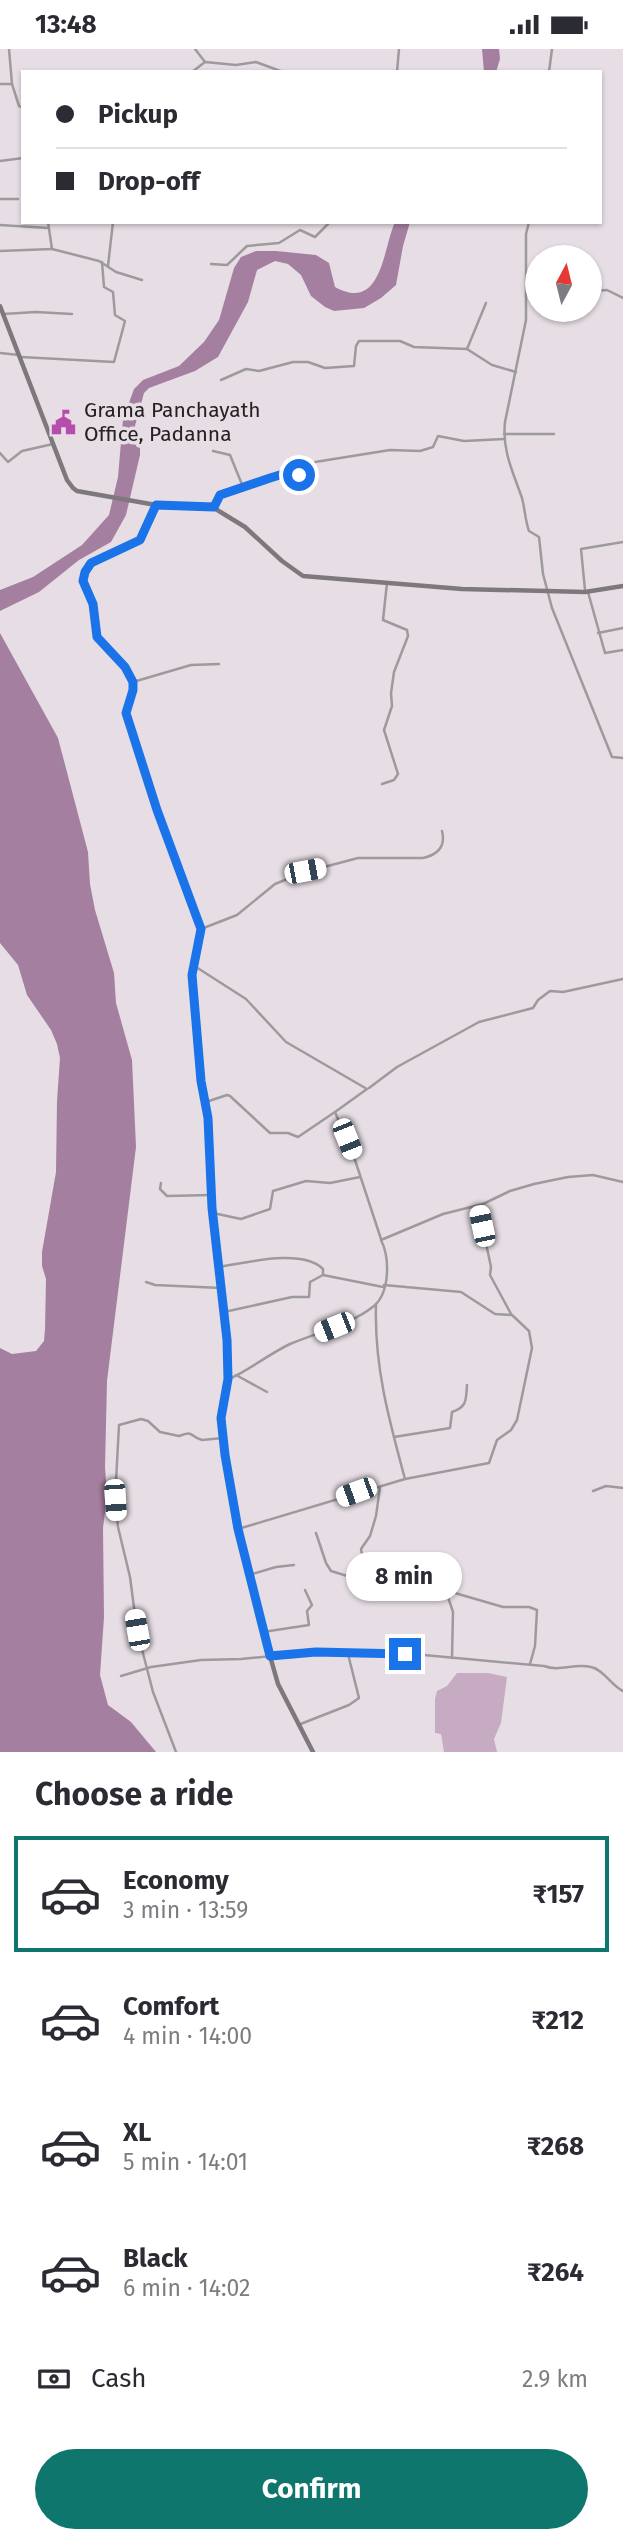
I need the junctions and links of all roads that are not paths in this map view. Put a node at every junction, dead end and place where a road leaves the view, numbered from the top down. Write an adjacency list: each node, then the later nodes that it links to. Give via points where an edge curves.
1 (9, 49): 10 (street)
2 (195, 49): 5 (street)
3 (399, 49): 8 (street)
4 (552, 49): 9 (street)
5 (205, 62): 6 (street); 7 (street, via 256,62)
6 (195, 70)
7 (278, 70)
8 (397, 70)
9 (549, 70)
10 (12, 83): 11 (street); 12 (street)
11 (0, 84)
12 (21, 107)
13 (21, 158): 14 (street)
14 (0, 161)
15 (0, 199): 16 (street)
16 (18, 199)
17 (48, 224): 22 (street)
18 (113, 224): 28 (street)
19 (328, 224): 27 (street, via 315,237 300,230 279,243 247,246 227,265)
20 (528, 224): 23 (street)
21 (0, 225): 22 (street)
22 (48, 228): 24 (street)
23 (526, 245)
24 (52, 249): 25 (street); 26 (street)
25 (0, 251)
26 (102, 262): 28 (street); 39 (street, via 104,287 113,292 115,315 125,321 114,362)
27 (211, 264)
28 (108, 266): 29 (street)
29 (142, 280)
30 (602, 289): 31 (street)
31 (623, 298)
32 (486, 303): 37 (street)
33 (0, 306): 34 (main road)
34 (4, 314): 35 (street); 39 (main road)
35 (72, 314)
36 (526, 322): 40 (street)
37 (467, 349): 40 (street, via 492,365); 41 (street, via 359,341 354,366 325,368 293,362 259,371 246,369)
38 (0, 353): 39 (street)
39 (20, 356): 45 (main road)
40 (516, 372): 42 (street)
41 (221, 380)
42 (503, 434): 43 (street); 44 (street)
43 (554, 434)
44 (504, 439): 48 (street, via 464,441 438,436 431,448 315,462 296,476 283,474); 54 (street, via 529,531 539,537)
45 (55, 444): 47 (street, via 22,451 8,462); 49 (main road, via 69,485 77,491)
46 (213, 451): 48 (street, via 230,455)
47 (0, 453)
48 (243, 487): 50 (street, via 220,495)
49 (156, 505): 50 (main road); 60 (main road, via 140,540 100,557 83,577 93,604 97,637)
50 (214, 507): 52 (main road, via 303,576)
51 (623, 542): 55 (street, via 581,549)
52 (387, 583): 54 (main road); 62 (street, via 383,620 407,630 408,636 394,672 392,706 384,730 398,774)
53 (623, 586): 55 (main road)
54 (547, 591): 55 (main road); 61 (street, via 612,757)
55 (587, 592): 57 (street)
56 (623, 628): 57 (street)
57 (598, 633): 58 (street, via 606,654)
58 (623, 650)
59 (219, 664): 60 (street, via 191,665)
60 (133, 682): 64 (main road, via 126,713)
61 (623, 758)
62 (382, 784)
63 (442, 831): 64 (street, via 441,847 432,856 358,858 305,871 275,884 237,915)
64 (201, 929): 65 (main road)
65 (193, 965): 67 (street, via 246,999 286,1042); 68 (main road)
66 (623, 979): 67 (street, via 550,991 533,1008 479,1022)
67 (367, 1089): 69 (street)
68 (205, 1103): 69 (street, via 230,1096 270,1133 298,1137); 73 (main road)
69 (335, 1112): 70 (street)
70 (361, 1177): 75 (street, via 321,1184 306,1181 273,1191 270,1209 244,1219); 76 (street)
71 (623, 1182): 74 (street, via 604,1176 568,1177 510,1191)
72 (161, 1183): 73 (street, via 167,1196)
73 (212, 1195): 75 (main road)
74 (478, 1205): 76 (street); 84 (street, via 490,1275)
75 (213, 1213): 77 (main road)
76 (381, 1240): 80 (street, via 387,1258)
77 (219, 1267): 78 (street, via 287,1259 318,1264); 81 (main road)
78 (323, 1275): 80 (street); 83 (street, via 310,1282 309,1297)
79 (146, 1282): 81 (street)
80 (384, 1286): 82 (street); 84 (street, via 461,1292 495,1314)
81 (221, 1288): 83 (main road)
82 (376, 1304): 85 (street); 89 (street, via 379,1376)
83 (223, 1312): 86 (main road)
84 (512, 1315): 91 (street, via 529,1331 533,1348 511,1430 497,1440 485,1465)
85 (236, 1375): 86 (street); 88 (street)
86 (228, 1379): 90 (main road, via 221,1418)
87 (467, 1385): 89 (street, via 465,1404 452,1412 450,1427)
88 (267, 1392)
89 (394, 1437): 91 (street)
90 (223, 1438): 95 (main road); 107 (street, via 202,1440 186,1432 179,1436 141,1419 119,1425 116,1515)
91 (405, 1479): 92 (street)
92 (380, 1487): 95 (street); 99 (street, via 370,1536 361,1549 364,1566)
93 (623, 1488): 94 (street, via 606,1486)
94 (593, 1491)
95 (238, 1529): 98 (main road)
96 (316, 1533): 99 (street, via 328,1569)
97 (294, 1565): 98 (street)
98 (249, 1575): 102 (main road)
99 (359, 1579): 101 (street, via 396,1591)
100 (305, 1590): 102 (street, via 312,1605 307,1611 309,1625)
101 (446, 1591): 105 (street, via 453,1612); 106 (street, via 503,1607 537,1610)
102 (263, 1632): 104 (main road)
103 (348, 1653): 104 (street); 105 (street); 110 (street, via 359,1698)
104 (270, 1656): 107 (street); 110 (main road)
105 (452, 1658): 106 (street)
106 (530, 1664): 109 (street, via 557,1669 591,1667)
107 (147, 1668): 108 (street); 111 (street)
108 (121, 1676)
109 (623, 1691)
110 (298, 1725): 112 (main road)
111 (176, 1752)
112 (313, 1752)

